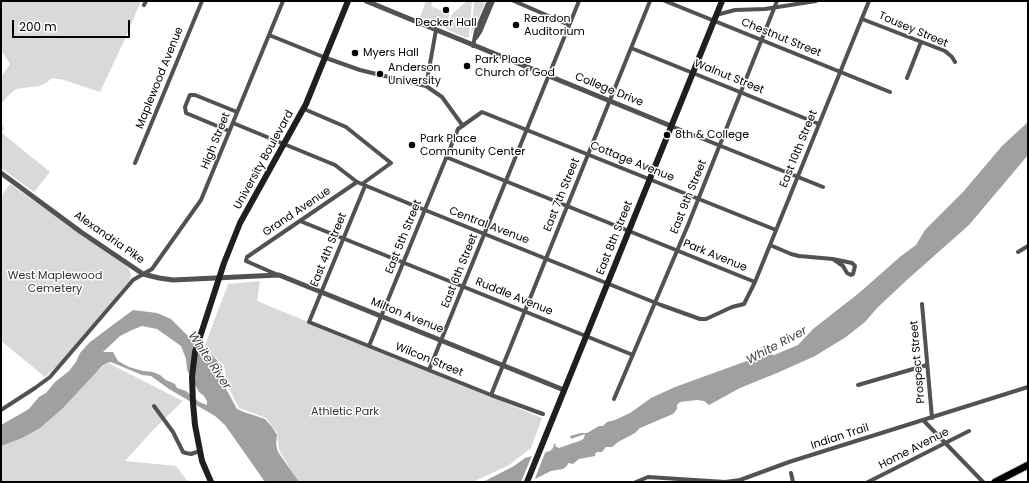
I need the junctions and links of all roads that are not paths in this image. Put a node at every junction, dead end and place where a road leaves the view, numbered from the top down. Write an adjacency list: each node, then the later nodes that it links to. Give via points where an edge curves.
1 (202, 1): 49 (street, Maplewood Avenue)
2 (283, 1): 20 (street, High Street)
3 (348, 1): 26 (main road, University Boulevard)
4 (366, 1): 19 (street, College Drive)
5 (489, 1): 21 (street, via 476,31)
6 (493, 1): 21 (street)
7 (514, 1): 18 (street)
8 (579, 1): 18 (street, East 6th Street)
9 (650, 1): 25 (street, East 7th Street)
10 (666, 1): 16 (street, Chestnut Street)
11 (722, 1): 16 (main road, East 8th Street)
12 (777, 1): 15 (street, East 9th Street)
13 (816, 1): 15 (street)
14 (869, 1): 17 (street, East 10th Street)
15 (774, 8): 16 (street, via 735,10); 22 (street, East 9th Street)
16 (715, 18): 22 (street, Chestnut Street); 29 (main road, East 8th Street)
17 (862, 20): 23 (street, Tousey Street); 28 (street, East 10th Street)
18 (569, 25): 30 (street, East 6th Street)
19 (436, 30): 24 (street, College Drive); 32 (street)
20 (269, 35): 26 (street); 37 (street, High Street)
21 (476, 39): 24 (street)
22 (762, 40): 28 (street, Chestnut Street); 33 (street, East 9th Street)
23 (921, 42): 27 (street, Tousey Street, via 945,51); 31 (street)
24 (473, 46): 30 (street, College Drive)
25 (631, 48): 29 (street, Walnut Street); 35 (street, East 7th Street)
26 (326, 58): 32 (street, via 360,70); 36 (main road, University Boulevard)
27 (955, 62)
28 (840, 71): 34 (street, Chestnut Street); 40 (street, East 10th Street)
29 (693, 72): 33 (street, Walnut Street); 42 (main road, East 8th Street)
30 (548, 76): 35 (street, College Drive); 43 (street, East 6th Street)
31 (907, 78)
32 (426, 86): 41 (street, via 442,97)
33 (741, 92): 40 (street, Walnut Street); 46 (street, East 9th Street)
34 (890, 92)
35 (609, 101): 42 (street, College Drive); 47 (street, East 7th Street)
36 (304, 109): 45 (main road, University Boulevard); 54 (street, Grand Avenue, via 346,127 391,163)
37 (237, 112): 39 (street, High Street); 44 (street, via 195,95 190,95 185,107 186,113)
38 (482, 112): 41 (street, East 5th Street); 43 (street, Cottage Avenue)
39 (233, 123): 44 (street, High Street); 45 (street, Central Avenue)
40 (819, 124): 51 (street, East 10th Street)
41 (463, 126): 48 (street, East 5th Street, via 458,130)
42 (671, 126): 46 (street, College Drive); 52 (main road, East 8th Street)
43 (527, 130): 47 (street, Cottage Avenue); 53 (street, East 6th Street)
44 (230, 131): 72 (street, High Street, via 201,200 152,269)
45 (284, 144): 54 (street, Central Avenue, via 335,165); 74 (main road, University Boulevard, via 240,223)
46 (719, 146): 51 (street, College Drive); 56 (street, East 9th Street)
47 (588, 154): 52 (street, Cottage Avenue); 57 (street, East 7th Street)
48 (446, 157): 53 (street, Park Avenue); 58 (street, East 5th Street)
49 (135, 163)
50 (1, 173): 72 (street, Alexandria Pike)
51 (797, 177): 55 (street, College Drive); 60 (street, East 10th Street)
52 (650, 179): 56 (street, Cottage Avenue); 61 (main road, East 8th Street)
53 (506, 182): 57 (street, Park Avenue); 62 (street, East 6th Street)
54 (361, 184): 58 (street, Central Avenue); 59 (street, Grand Avenue); 63 (street, East 4th Street)
55 (823, 188)
56 (698, 198): 60 (street, Cottage Avenue); 66 (street, East 9th Street)
57 (567, 206): 61 (street, Park Avenue); 69 (street, East 7th Street)
58 (424, 210): 62 (street, Central Avenue); 71 (street, East 5th Street)
59 (300, 221): 63 (street, Ruddle Avenue); 68 (street, Grand Avenue)
60 (776, 230): 64 (street, East 10th Street)
61 (629, 231): 66 (street, Park Avenue); 76 (main road, East 8th Street)
62 (485, 234): 69 (street, Central Avenue); 77 (street, East 6th Street)
63 (343, 238): 71 (street, Ruddle Avenue); 78 (street, East 4th Street)
64 (770, 245): 70 (street, via 798,256); 75 (street, East 10th Street)
65 (1028, 246): 67 (street)
66 (677, 250): 75 (street, Park Avenue); 79 (street, East 9th Street)
67 (1018, 252)
68 (247, 257): 73 (street, Milton Avenue, via 246,261)
69 (546, 258): 76 (street, Central Avenue); 82 (street, East 7th Street)
70 (833, 258): 70 (street, via 847,273 853,274 855,266 852,263)
71 (403, 262): 77 (street, Ruddle Avenue); 83 (street, East 5th Street)
72 (143, 274): 74 (street, Alexandria Pike, via 173,280); 98 (street, High Street, via 133,280 50,377)
73 (279, 275): 74 (street, Alexandria Pike); 78 (street, Milton Avenue)
74 (219, 277): 104 (main road, University Boulevard, via 195,352 192,377 192,403)
75 (755, 282): 80 (street, East 10th Street)
76 (608, 283): 79 (street, Central Avenue); 85 (main road, East 8th Street)
77 (463, 286): 82 (street, Ruddle Avenue); 86 (street, East 6th Street)
78 (321, 292): 83 (street, Milton Avenue); 84 (street, East 4th Street)
79 (655, 302): 80 (street, Central Avenue, via 704,320); 88 (street, East 9th Street)
80 (744, 304)
81 (922, 304): 90 (street, Prospect Street)
82 (524, 311): 85 (street, Ruddle Avenue); 89 (street, East 7th Street)
83 (381, 316): 86 (street, Milton Avenue); 87 (street, East 5th Street)
84 (309, 322): 87 (street, Wilcon Street)
85 (586, 336): 88 (street, Ruddle Avenue); 94 (main road, East 8th Street)
86 (441, 340): 89 (street, Milton Avenue); 91 (street, East 6th Street)
87 (369, 346): 91 (street, Wilcon Street)
88 (633, 355): 96 (street, East 9th Street)
89 (503, 365): 94 (street, Milton Avenue); 95 (street, East 7th Street)
90 (927, 365): 92 (street); 100 (street, Prospect Street)
91 (429, 370): 95 (street, Wilcon Street)
92 (858, 385)
93 (1028, 387): 100 (street, Indian Trail)
94 (564, 390): 109 (main road, East 8th Street)
95 (491, 395): 99 (street, Wilcon Street)
96 (614, 399)
97 (154, 406): 104 (street, via 173,432 183,452 191,454)
98 (1, 410)
99 (543, 414)
100 (932, 418): 101 (street, Indian Trail)
101 (924, 421): 103 (street); 107 (street, Indian Trail, via 789,462)
102 (968, 431): 103 (street, Home Avenue)
103 (945, 444): 113 (street, Home Avenue); 114 (street)
104 (200, 451): 108 (main road, University Boulevard)
105 (1028, 465): 115 (main road)
106 (791, 473): 112 (street)
107 (754, 476): 110 (street, Indian Trail, via 733,482 648,478); 111 (street)
108 (211, 482)
109 (527, 482)
110 (636, 482)
111 (754, 482)
112 (793, 482)
113 (868, 482)
114 (983, 482)
115 (995, 482)

